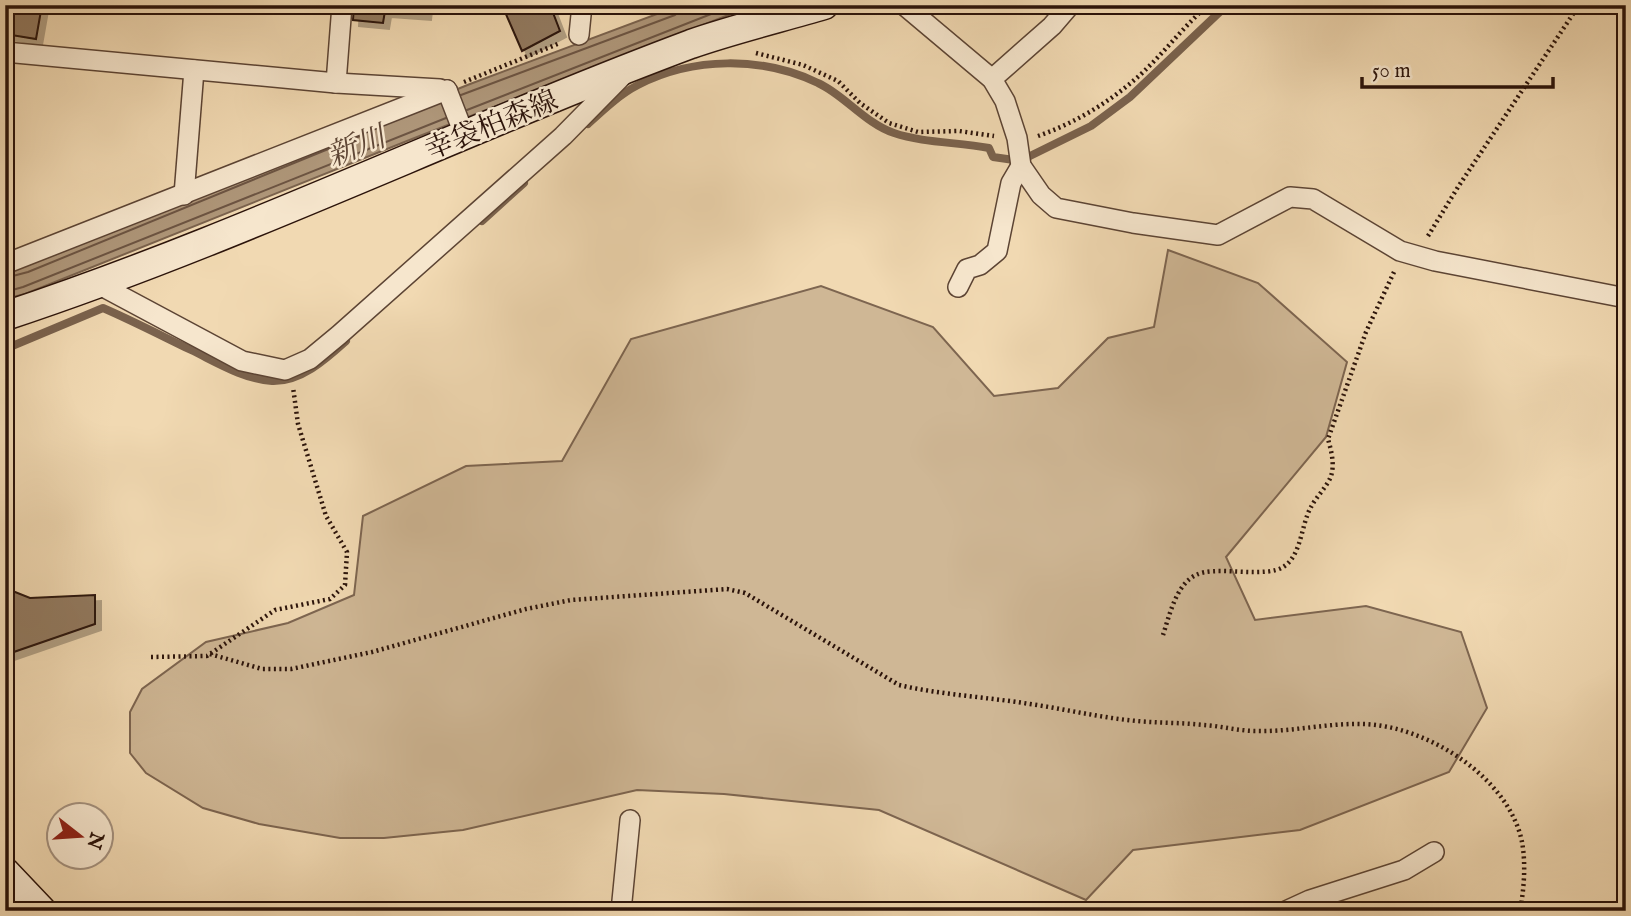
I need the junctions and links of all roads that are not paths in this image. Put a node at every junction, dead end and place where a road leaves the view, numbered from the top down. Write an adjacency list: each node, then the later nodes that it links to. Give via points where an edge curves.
1 (342, 5): 11 (street)
2 (582, 5): 6 (street)
3 (824, 5): 9 (main road, 幸袋柏森線, via 694,43)
4 (904, 5): 10 (street)
5 (1070, 5): 10 (street)
6 (579, 35)
7 (5, 52): 8 (street)
8 (194, 70): 11 (street); 15 (street)
9 (628, 70): 13 (main road, 幸袋柏森線); 17 (street, via 563,136 359,317 310,359 285,370 242,360)
10 (992, 79): 14 (street, via 1005,101)
11 (336, 83): 12 (street)
12 (447, 90): 13 (street); 15 (street)
13 (462, 129): 17 (main road, 幸袋柏森線)
14 (1021, 166): 18 (street, via 1011,183 997,251 967,269); 19 (street, via 1056,208 1218,235 1290,197 1313,199 1408,253)
15 (184, 195): 16 (street)
16 (5, 264)
17 (99, 284): 20 (main road, 幸袋柏森線)
18 (958, 287)
19 (1626, 298)
20 (5, 316)
21 (630, 820): 25 (street)
22 (1434, 852): 26 (street, via 1404,870)
23 (5, 872): 24 (main road)
24 (37, 909)
25 (621, 911)
26 (1286, 911)

